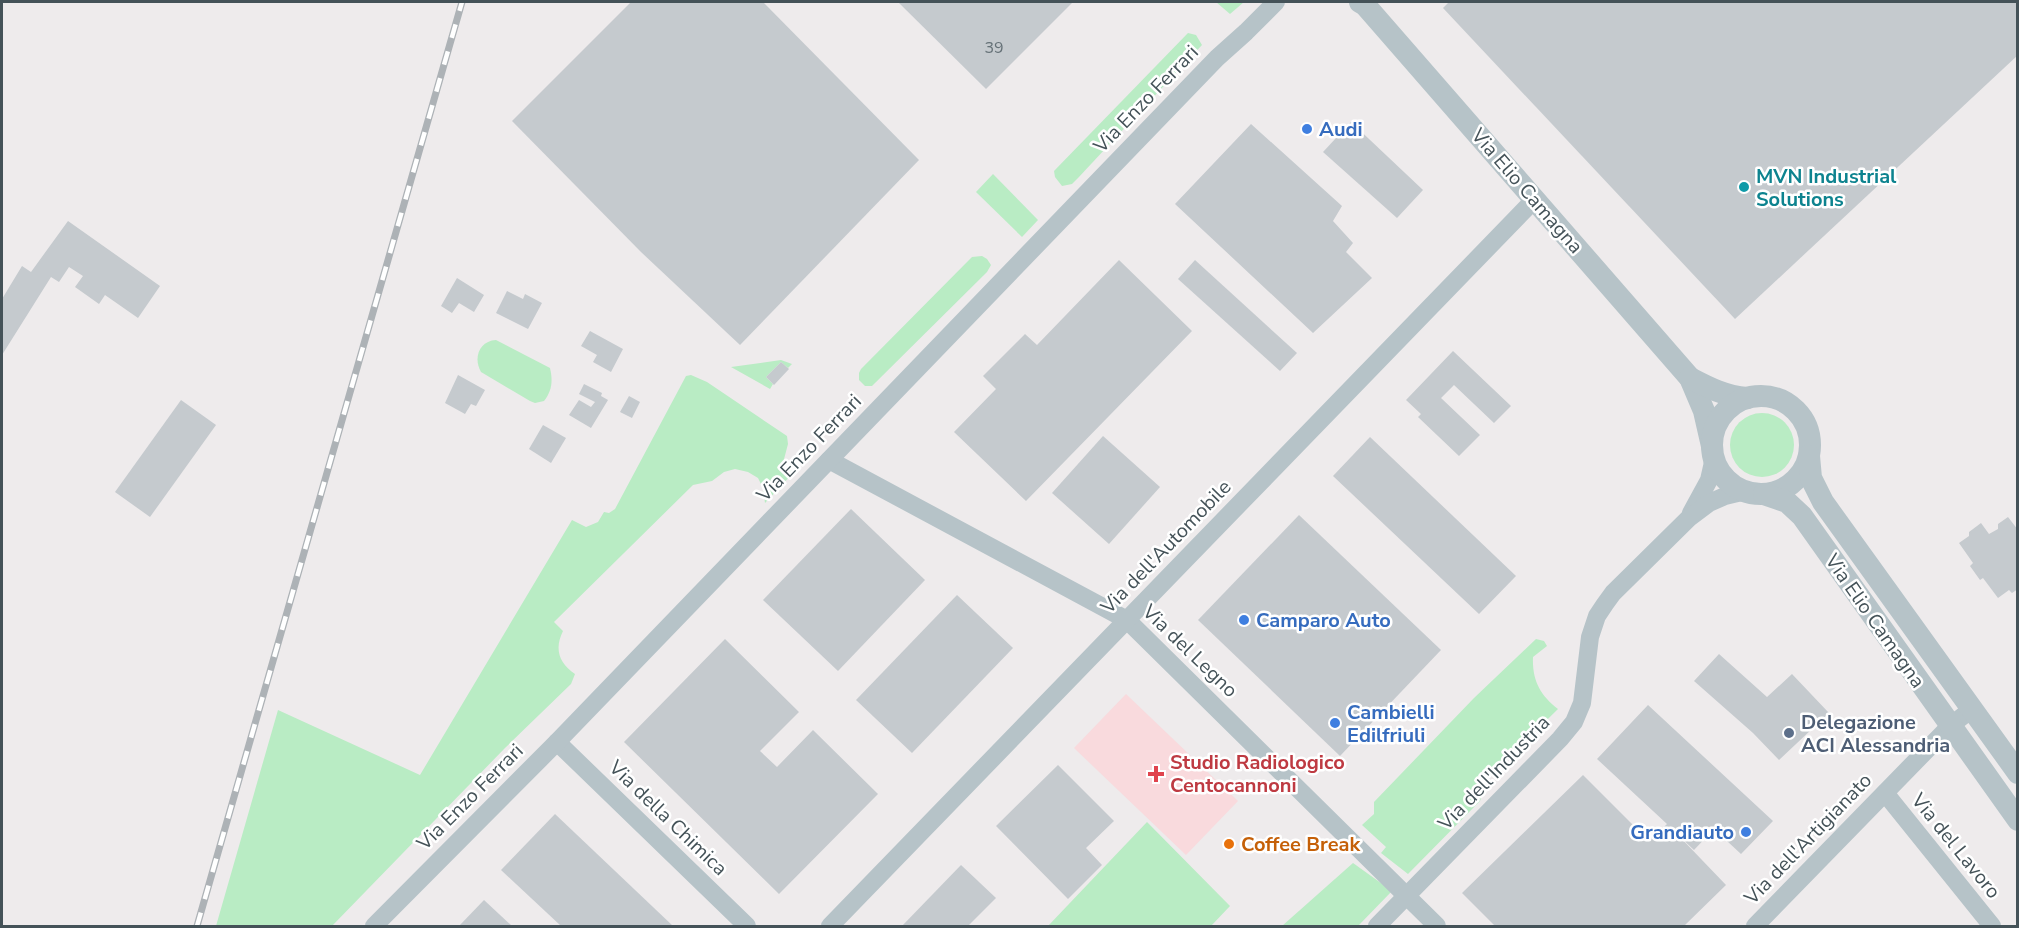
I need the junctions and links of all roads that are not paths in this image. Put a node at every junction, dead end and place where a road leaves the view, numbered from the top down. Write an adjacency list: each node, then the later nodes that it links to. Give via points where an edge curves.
1 (1276, 2): 8 (street, Via Enzo Ferrari, via 1217,58)
2 (1363, 3): 3 (street, Via Elio Camagna)
3 (1534, 200): 4 (street, Via Elio Camagna); 11 (street, Via dell'Automobile)
4 (1690, 378): 5 (street, Via Elio Camagna, via 1715,391); 6 (street, Via Elio Camagna, via 1704,411)
5 (1747, 398): 6 (street, via 1725,411 1718,422 1713,433); 7 (street, via 1768,396 1797,411 1809,432)
6 (1713, 452): 9 (street, via 1720,473 1731,484); 10 (street, Via dell'Industria, via 1710,480)
7 (1809, 456): 9 (street, via 1793,483 1779,491); 12 (street, Via Elio Camagna, via 1811,478 1823,502)
8 (829, 460): 11 (street, Via del Legno); 14 (street, Via Enzo Ferrari)
9 (1755, 493): 10 (street, Via dell'Industria, via 1735,493); 13 (street, Via Elio Camagna, via 1787,502 1802,516)
10 (1689, 518): 18 (street, Via dell'Industria, via 1613,593 1597,616 1587,651 1582,703 1574,722)
11 (1127, 620): 18 (street, Via del Legno); 21 (street, Via dell'Automobile)
12 (1972, 709): 13 (street, Via dell'Artigianato); 15 (street, Via Elio Camagna)
13 (1950, 726): 16 (street, Via dell'Artigianato); 17 (street, Via Elio Camagna)
14 (557, 742): 19 (street, Via Enzo Ferrari); 20 (street, Via della Chimica)
15 (2018, 773)
16 (1885, 793): 24 (street, Via dell'Artigianato); 25 (street, Via del Lavoro)
17 (2018, 820)
18 (1406, 897): 22 (street, Via dell'Industria); 23 (street, Via del Legno)
19 (374, 927)
20 (747, 927)
21 (830, 927)
22 (1377, 927)
23 (1437, 927)
24 (1755, 927)
25 (1992, 927)

